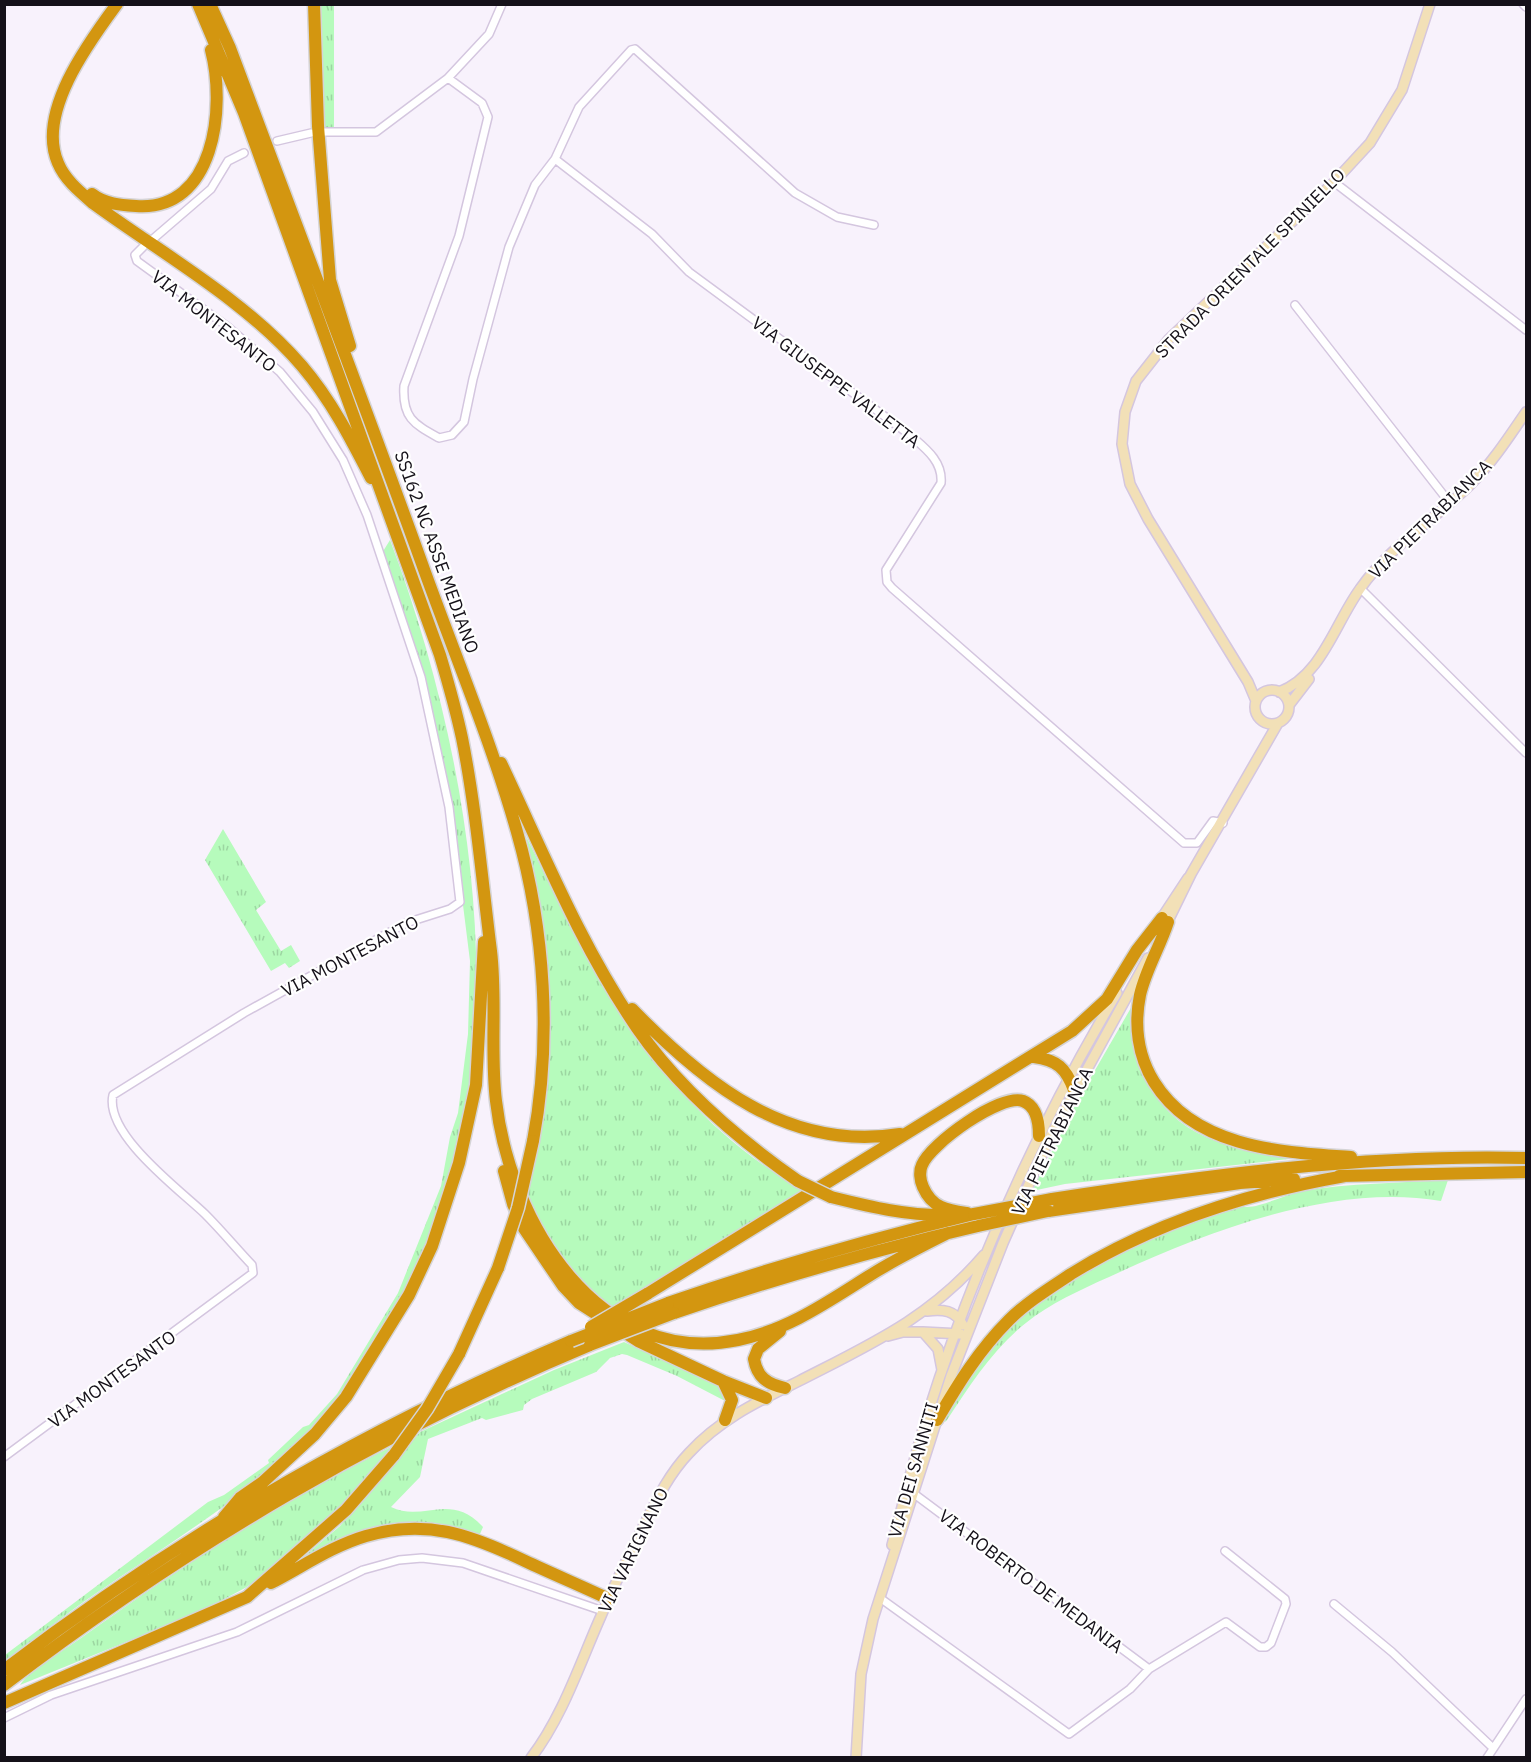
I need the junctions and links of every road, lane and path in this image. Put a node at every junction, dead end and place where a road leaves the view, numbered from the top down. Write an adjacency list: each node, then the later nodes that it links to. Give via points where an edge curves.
1 (117, 4): 8 (highway, via 97,32)
2 (127, 4): 8 (highway)
3 (314, 4): 20 (highway, via 318,137 330,280)
4 (502, 4): 7 (street, via 489,34)
5 (1430, 4): 14 (main road, STRADA ORIENTALE SPINIELLO, via 1392,109 1370,143)
6 (203, 7): 8 (highway, via 218,89 211,145 197,179 167,202 150,207 100,200 83,187 65,164 59,135); 20 (highway, via 230,48); 23 (highway)
7 (448, 78): 9 (street, via 376,132); 13 (street, via 488,112 459,236 404,386 405,410 410,418 439,438 452,435 464,422 509,247 535,185)
8 (73, 81): 23 (highway, via 57,108 53,135 57,162 71,184 251,317 283,346 345,428)
9 (322, 132)
10 (311, 133): 11 (street)
11 (277, 141)
12 (244, 153): 16 (street, via 228,161 211,189)
13 (555, 159): 15 (street, via 579,107 627,52 635,49 795,193 837,217); 36 (street, VIA GIUSEPPE VALLETTA, via 652,234 689,272 910,435 933,457 939,466 941,483 886,570 892,588 1184,843 1197,843 1213,821)
14 (1334, 182): 19 (street); 26 (main road, STRADA ORIENTALE SPINIELLO, via 1168,339 1136,381 1122,428 1124,466 1130,484)
15 (874, 225)
16 (153, 239)
17 (142, 247): 68 (street, VIA MONTESANTO, via 135,255 137,261 228,327 290,383 324,428 350,474 421,677 449,807 460,902 406,923 244,1013 113,1095 116,1112 134,1147 205,1214 252,1265 253,1273)
18 (1295, 305): 22 (street)
19 (1527, 330)
20 (359, 388): 33 (highway, SS162 NC ASSE MEDIANO)
21 (1527, 412): 22 (main road, VIA PIETRABIANCA, via 1486,468)
22 (1449, 502): 24 (main road, VIA PIETRABIANCA, via 1409,536)
23 (393, 519): 37 (highway, via 440,654 462,737)
24 (1360, 588): 25 (main road, VIA PIETRABIANCA); 35 (street)
25 (1319, 658): 28 (main road, VIA PIETRABIANCA, via 1297,683); 30 (main road, VIA PIETRABIANCA)
26 (1248, 682): 27 (main road); 29 (main road, STRADA ORIENTALE SPINIELLO)
27 (1268, 690): 28 (main road); 29 (main road)
28 (1279, 692): 30 (main road)
29 (1256, 701): 31 (main road)
30 (1289, 705): 32 (main road, VIA PIETRABIANCA, via 1286,716)
31 (1258, 717): 32 (main road, via 1267,723); 34 (main road)
32 (1278, 723): 34 (main road, VIA PIETRABIANCA)
33 (482, 728): 39 (highway, via 560,890); 73 (highway, bridge, via 518,833 535,916 543,1011 542,1071 533,1141 518,1208 498,1268 459,1354 427,1409 394,1455 346,1510)
34 (1264, 748): 36 (main road, VIA PIETRABIANCA)
35 (1527, 753)
36 (1222, 823): 38 (main road, VIA PIETRABIANCA)
37 (486, 908): 42 (highway, via 494,979); 70 (highway, via 476,1085 459,1163 432,1246 409,1295 346,1396 315,1434 240,1498)
38 (1165, 920): 40 (highway, via 1137,950 1107,999 1072,1031); 41 (main road, VIA PIETRABIANCA); 46 (highway, via 1140,995 1137,1033 1144,1065 1167,1103 1200,1128 1246,1143 1303,1154)
39 (615, 992): 43 (highway, via 704,1076 760,1112 803,1129 844,1138); 50 (highway, bridge, via 664,1063 711,1112 749,1146 798,1181 831,1197 879,1209)
40 (1034, 1057): 41 (highway, via 1052,1059); 43 (highway)
41 (1072, 1084): 44 (main road, VIA PIETRABIANCA); 58 (main road, VIA PIETRABIANCA)
42 (496, 1102): 56 (highway, via 513,1175 527,1213 552,1254 599,1306 664,1339 701,1343 738,1340); 63 (highway, via 498,1139 513,1204 535,1248 563,1286 579,1303 638,1341)
43 (907, 1132): 61 (highway, bridge)
44 (1040, 1136): 50 (highway, via 1036,1113 1022,1101 1013,1100 1004,1101 935,1146 920,1167 928,1198 943,1209); 52 (main road, VIA PIETRABIANCA)
45 (1527, 1158): 46 (highway)
46 (1388, 1160): 49 (highway, via 1188,1178)
47 (1527, 1172): 48 (highway)
48 (1345, 1176): 49 (highway, via 1240,1183); 67 (highway, via 1217,1206 1095,1259 1010,1318 973,1362)
49 (1050, 1205): 50 (highway, bridge)
50 (976, 1220): 51 (highway); 53 (highway, via 836,1250 748,1275)
51 (948, 1233): 53 (highway); 56 (highway, via 891,1262)
52 (990, 1248): 54 (main road, VIA VARIGNANO); 55 (main road, VIA PIETRABIANCA)
53 (671, 1308): 61 (highway, bridge); 80 (highway, bridge, via 372,1446 257,1511 115,1603)
54 (927, 1311): 55 (main road, via 943,1309); 60 (main road, VIA VARIGNANO)
55 (961, 1321): 58 (main road); 59 (main road, VIA PIETRABIANCA)
56 (788, 1325): 64 (highway, via 765,1343 754,1359 761,1377 771,1385)
57 (923, 1332): 59 (main road, VIA VARIGNANO); 60 (main road, VIA VARIGNANO); 62 (main road, via 938,1349)
58 (966, 1333): 59 (main road, VIA VARIGNANO); 67 (main road, VIA PIETRABIANCA)
59 (956, 1334): 62 (main road, VIA PIETRABIANCA)
60 (883, 1338): 64 (main road, VIA VARIGNANO)
61 (571, 1341): 70 (highway, via 367,1436)
62 (942, 1373): 72 (main road, VIA DEI SANNITI)
63 (723, 1381): 65 (highway); 66 (highway, via 732,1400)
64 (785, 1388): 65 (main road, VIA VARIGNANO)
65 (766, 1398): 66 (main road, VIA VARIGNANO)
66 (725, 1420): 75 (main road, VIA VARIGNANO, via 689,1453 664,1484)
67 (937, 1420): 69 (main road, VIA DEI SANNITI)
68 (4, 1457)
69 (914, 1493): 72 (main road, VIA DEI SANNITI); 79 (street, VIA ROBERTO DE MEDANIA)
70 (224, 1518): 78 (highway, via 58,1629)
71 (1225, 1551): 79 (street, via 1285,1599 1271,1643 1260,1647 1226,1622)
72 (888, 1568): 74 (main road, VIA DEI SANNITI)
73 (247, 1597): 75 (highway, via 335,1548 365,1536 422,1528 489,1543); 82 (highway)
74 (880, 1598): 79 (street, via 1069,1734); 86 (main road, VIA DEI SANNITI, via 861,1674)
75 (609, 1599): 77 (main road, VIA VARIGNANO)
76 (1334, 1604): 84 (street, via 1392,1652)
77 (603, 1611): 83 (street, via 463,1563 422,1558 399,1560 363,1570 237,1632 51,1695); 85 (main road, VIA VARIGNANO, via 577,1672)
78 (4, 1670)
79 (1149, 1670)
80 (4, 1685)
81 (1527, 1699): 84 (street)
82 (4, 1702)
83 (4, 1718)
84 (1493, 1748): 87 (street)
85 (531, 1758)
86 (856, 1758)
87 (1487, 1758)

